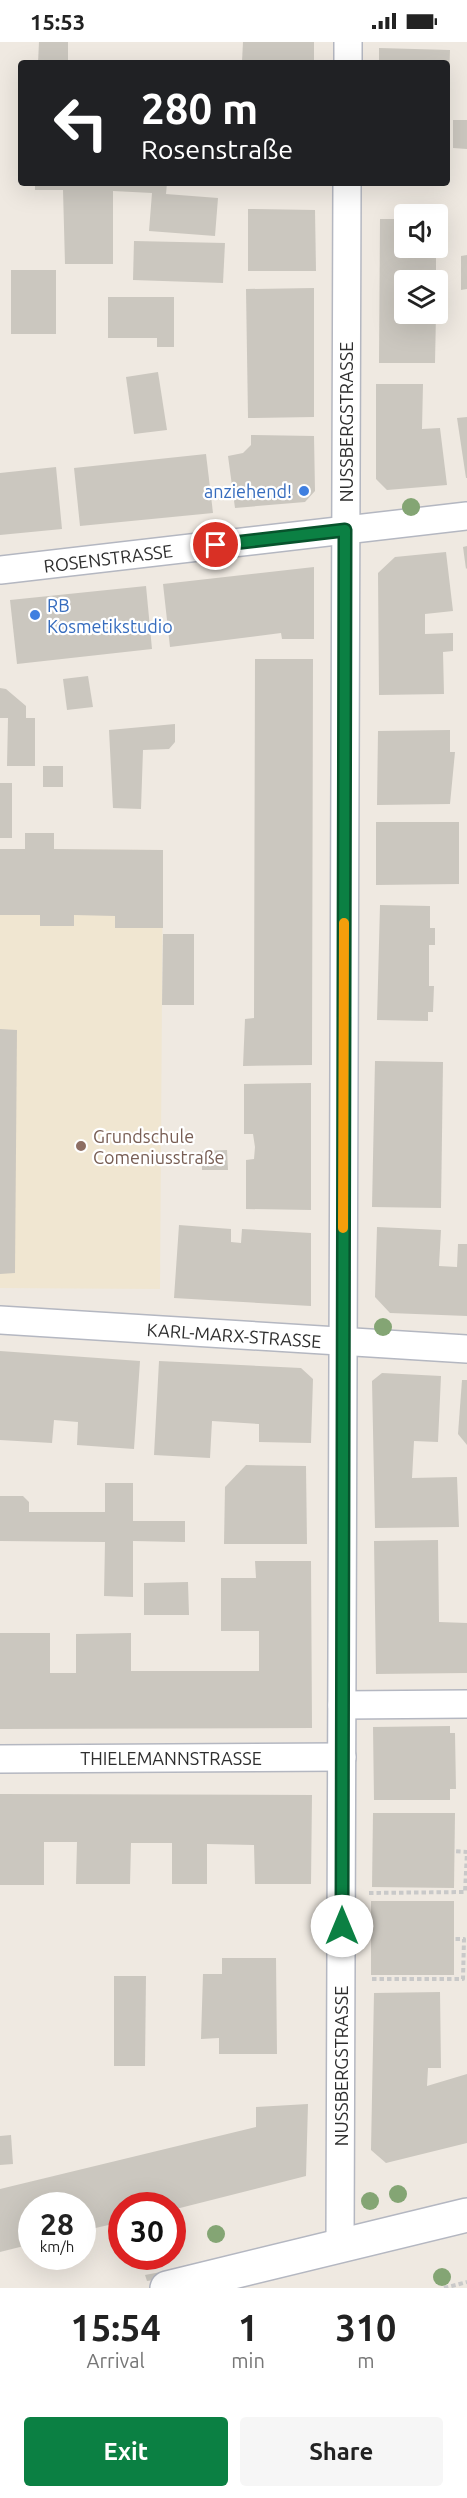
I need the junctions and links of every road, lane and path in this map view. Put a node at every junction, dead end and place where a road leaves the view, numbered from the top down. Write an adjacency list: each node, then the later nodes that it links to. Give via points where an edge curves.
1 (348, 42): 2 (street)
2 (348, 60)
3 (347, 186): 5 (street, NUSSBERGSTRASSE)
4 (467, 516): 5 (street, ROSENSTRASSE)
5 (345, 530): 6 (street, ROSENSTRASSE); 8 (street, NUSSBERGSTRASSE)
6 (0, 570)
7 (0, 1320): 8 (street, KARL-MARX-STRASSE)
8 (343, 1341): 9 (street, KARL-MARX-STRASSE); 11 (street, NUSSBERGSTRASSE)
9 (467, 1349)
10 (467, 1704): 11 (street)
11 (342, 1705): 12 (street, NUSSBERGSTRASSE)
12 (342, 1757): 13 (street, THIELEMANNSTRASSE); 19 (street, NUSSBERGSTRASSE)
13 (0, 1759)
14 (454, 1851): 15 (path, via 467,1852 465,1892)
15 (365, 1893)
16 (454, 1939): 17 (path, via 464,1939 463,1979)
17 (365, 1979)
18 (467, 2215): 19 (street)
19 (340, 2246): 21 (street)
20 (467, 2282): 22 (path)
21 (167, 2288)
22 (444, 2288)

